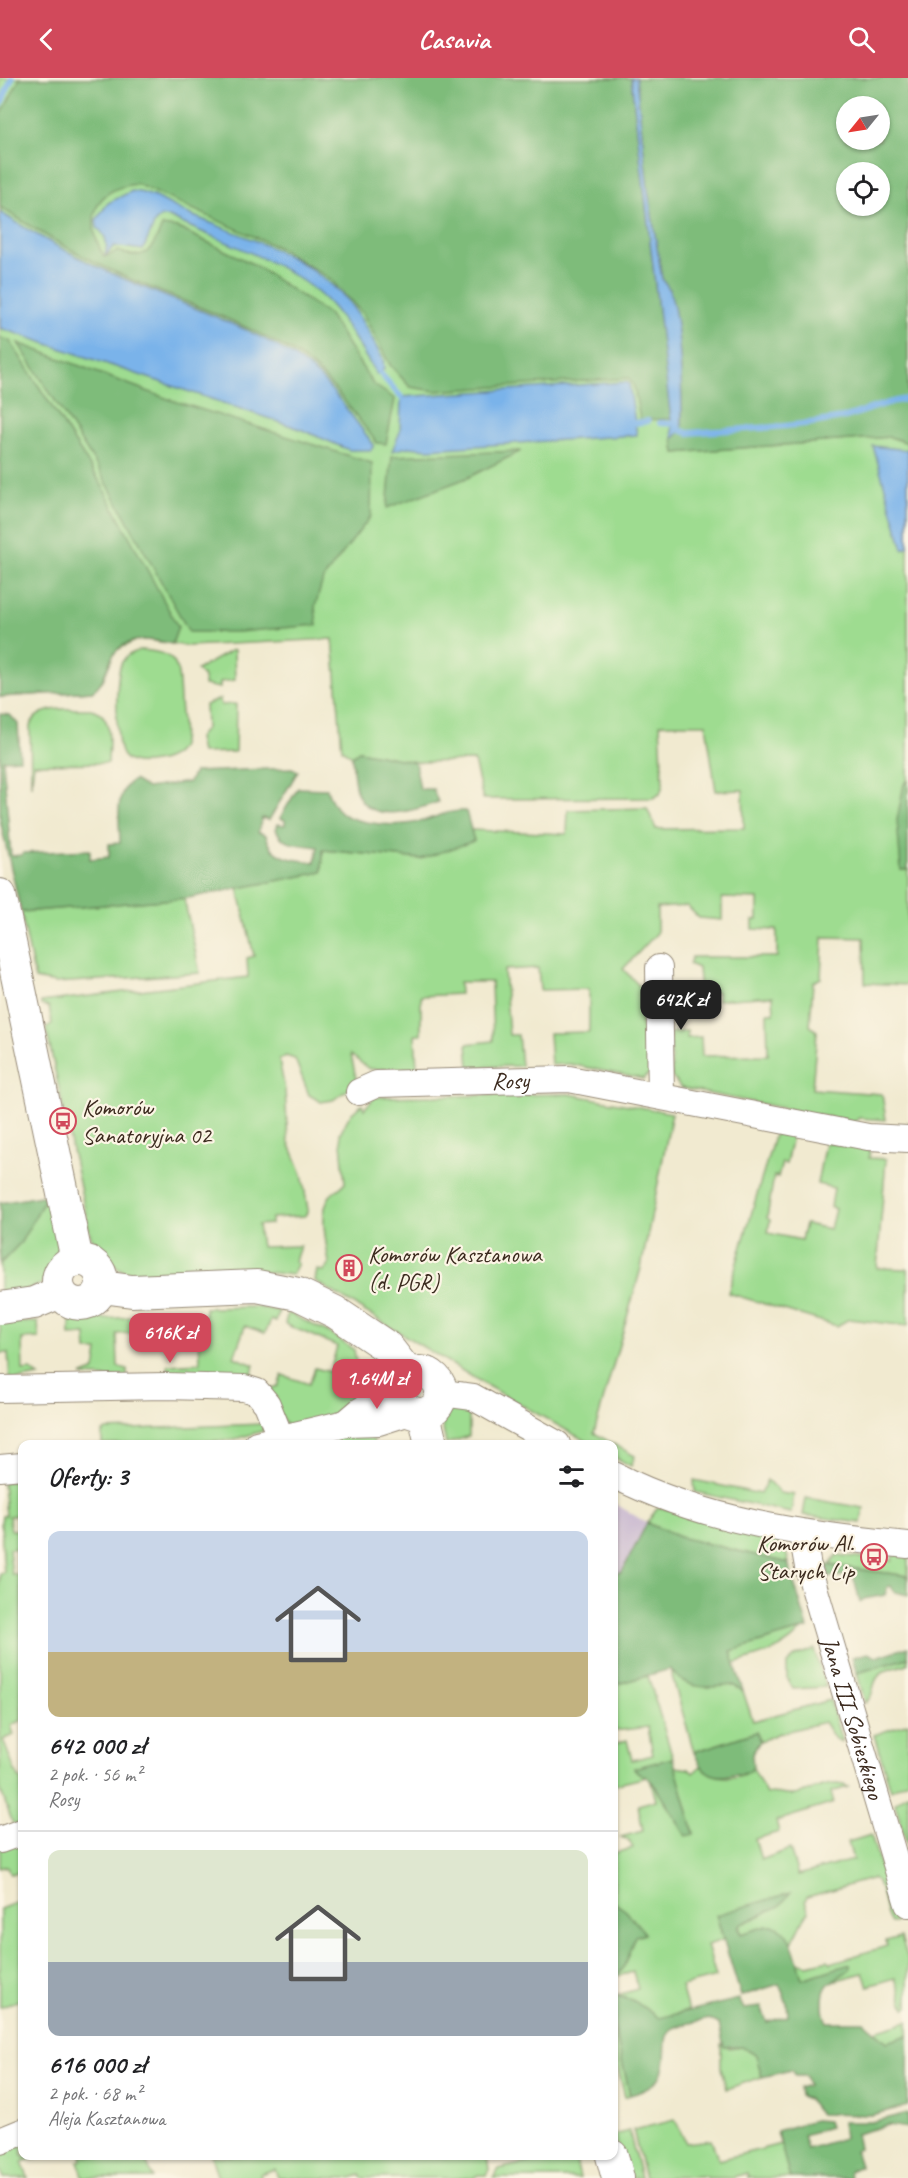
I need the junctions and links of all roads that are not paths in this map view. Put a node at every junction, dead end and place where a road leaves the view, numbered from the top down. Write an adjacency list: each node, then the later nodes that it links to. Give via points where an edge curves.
1 (0, 895): 6 (street)
2 (658, 968): 4 (street)
3 (359, 1092): 4 (street, Rosy, via 377,1084 569,1079)
4 (661, 1096): 5 (street, Rosy, via 868,1137)
5 (908, 1139)
6 (77, 1260): 7 (street, via 85,1260 99,1270); 8 (street, via 60,1272)
7 (102, 1287): 8 (street, via 95,1298 83,1304 70,1301); 11 (street, via 132,1291 257,1286 291,1292 316,1301 387,1347)
8 (60, 1292): 9 (street, via 34,1303)
9 (0, 1308)
10 (0, 1389): 12 (street, via 244,1388 257,1392 267,1404)
11 (417, 1396): 13 (street, via 360,1411 345,1423); 14 (street); 15 (street, via 473,1397)
12 (269, 1440)
13 (277, 1440)
14 (430, 1440)
15 (550, 1440)
16 (18, 1466): 17 (street)
17 (0, 1468)
18 (618, 1477): 19 (street, via 688,1508)
19 (801, 1533): 20 (street); 23 (street, Jana III Sobieskiego)
20 (908, 1545)
21 (18, 1833): 22 (street)
22 (0, 1840)
23 (908, 1904)
24 (18, 2133): 25 (street)
25 (0, 2140)
26 (613, 2160): 27 (street)
27 (618, 2178)

